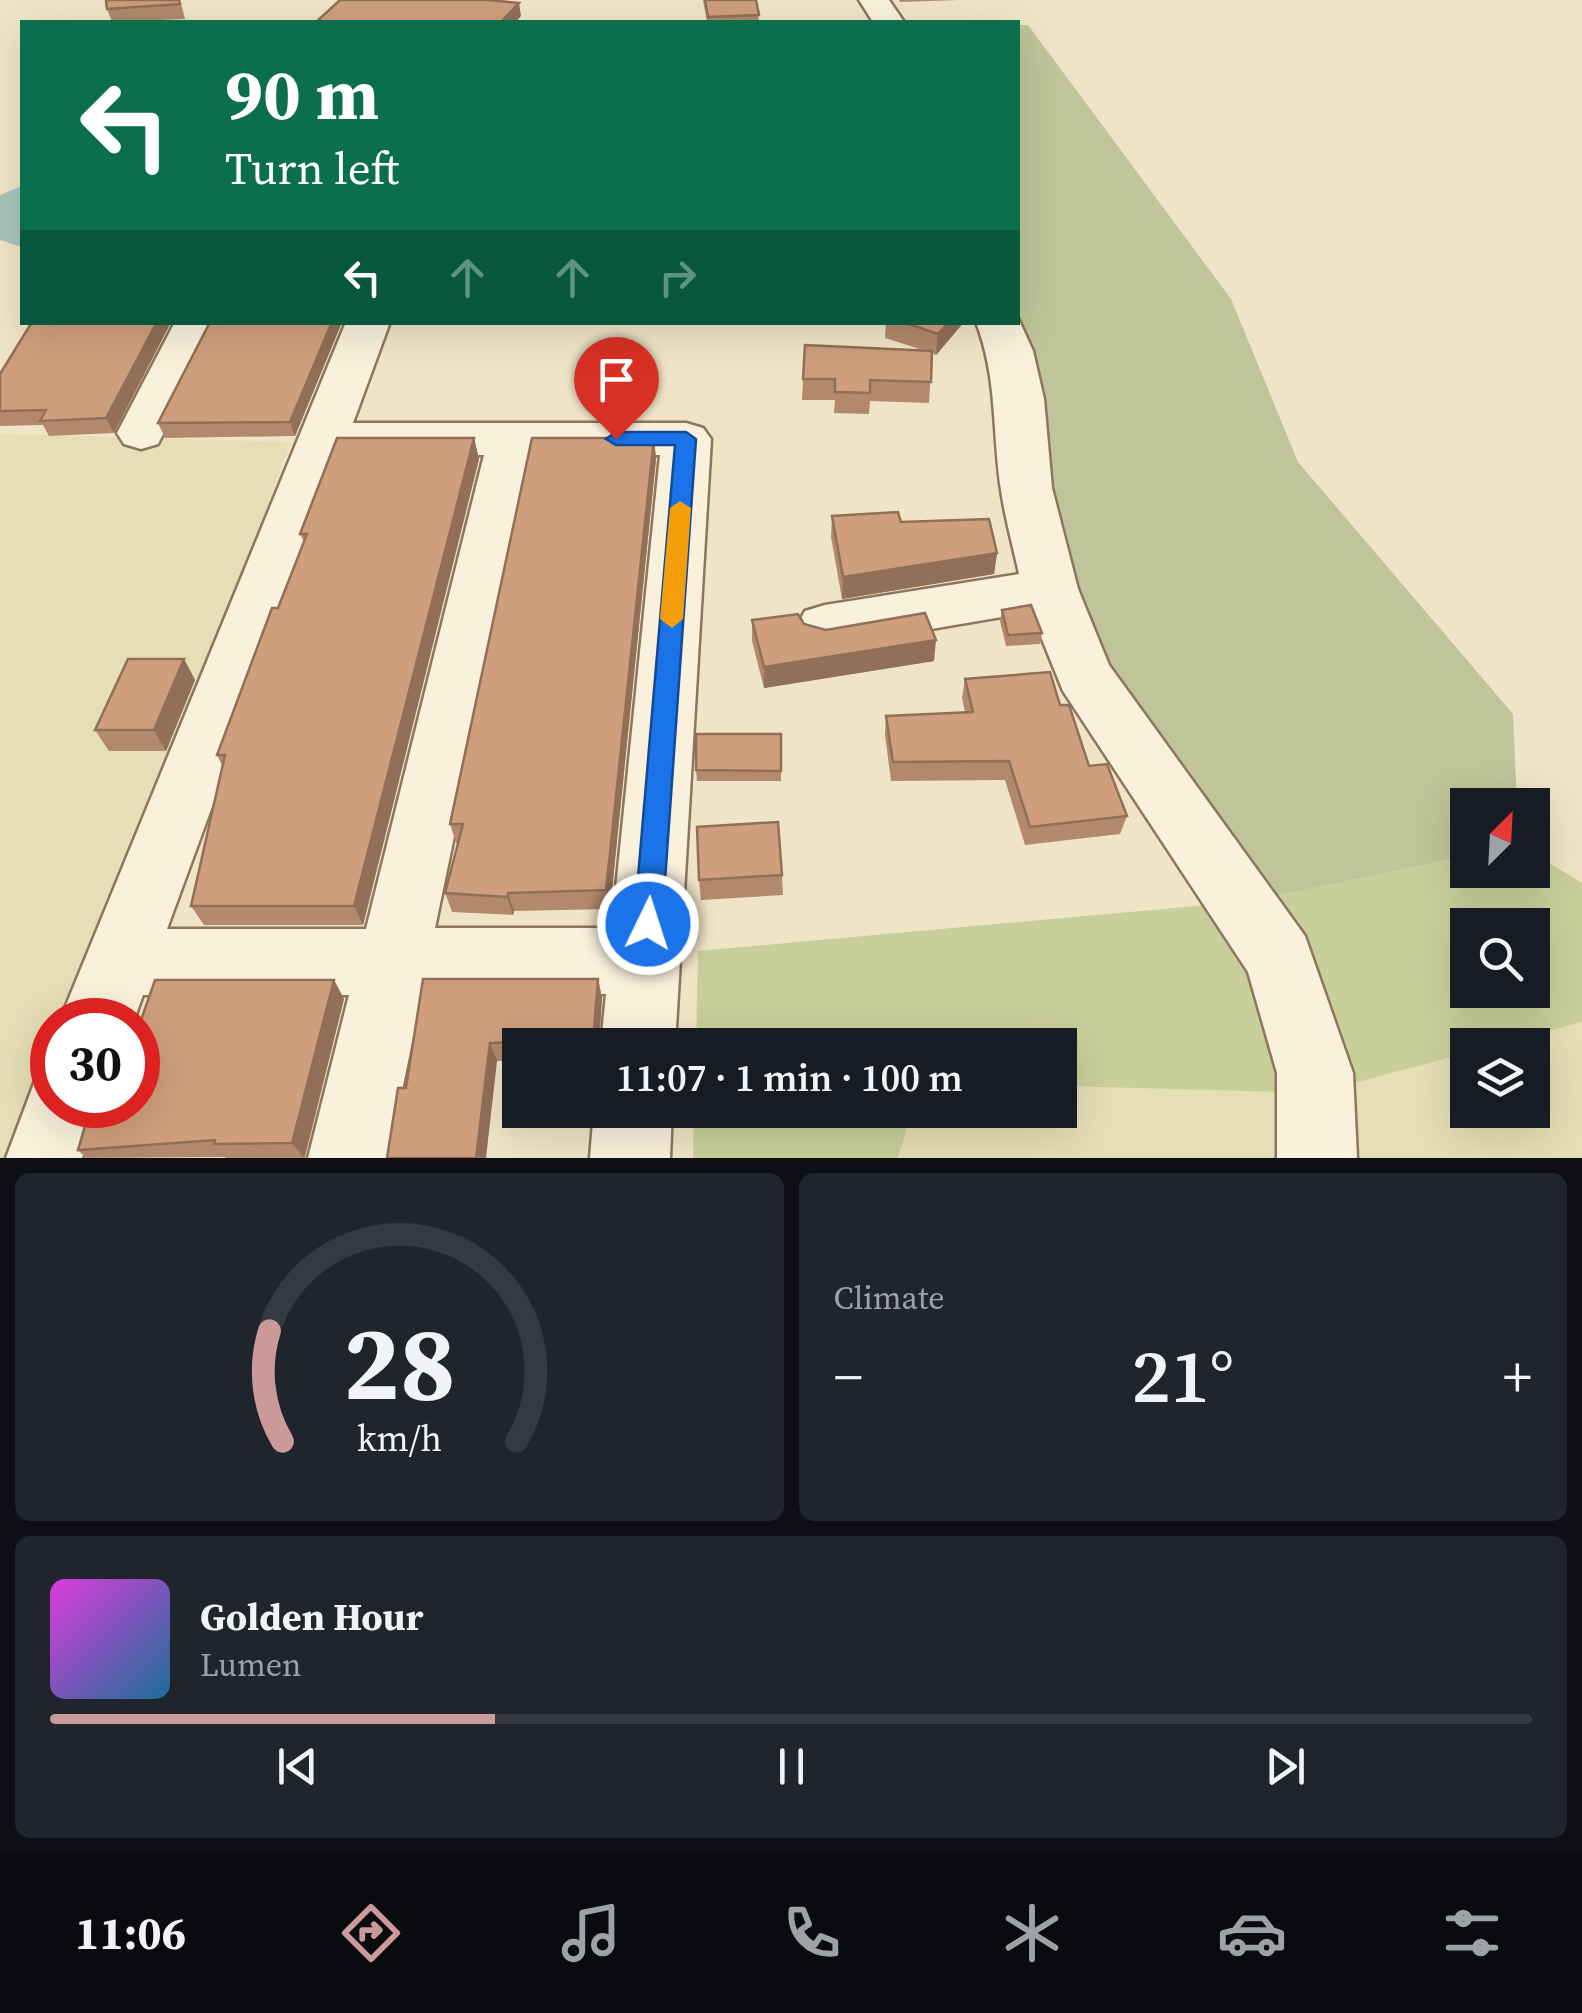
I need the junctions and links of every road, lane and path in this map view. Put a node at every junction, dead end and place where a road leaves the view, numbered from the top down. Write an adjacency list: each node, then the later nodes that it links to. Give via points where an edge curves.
1 (195, 325): 4 (street)
2 (367, 325): 5 (street)
3 (999, 325): 7 (street, via 1020,399 1026,488)
4 (141, 433)
5 (322, 439): 6 (street); 11 (street)
6 (512, 439): 9 (street, via 686,439); 10 (street)
7 (1050, 590): 8 (street); 16 (street, via 1084,676 1280,959 1315,1073)
8 (826, 626)
9 (645, 961): 10 (street); 12 (street)
10 (392, 962): 11 (street); 14 (street)
11 (108, 991)
12 (639, 1028)
13 (632, 1128): 15 (street)
14 (348, 1158)
15 (630, 1158)
16 (1317, 1158)

